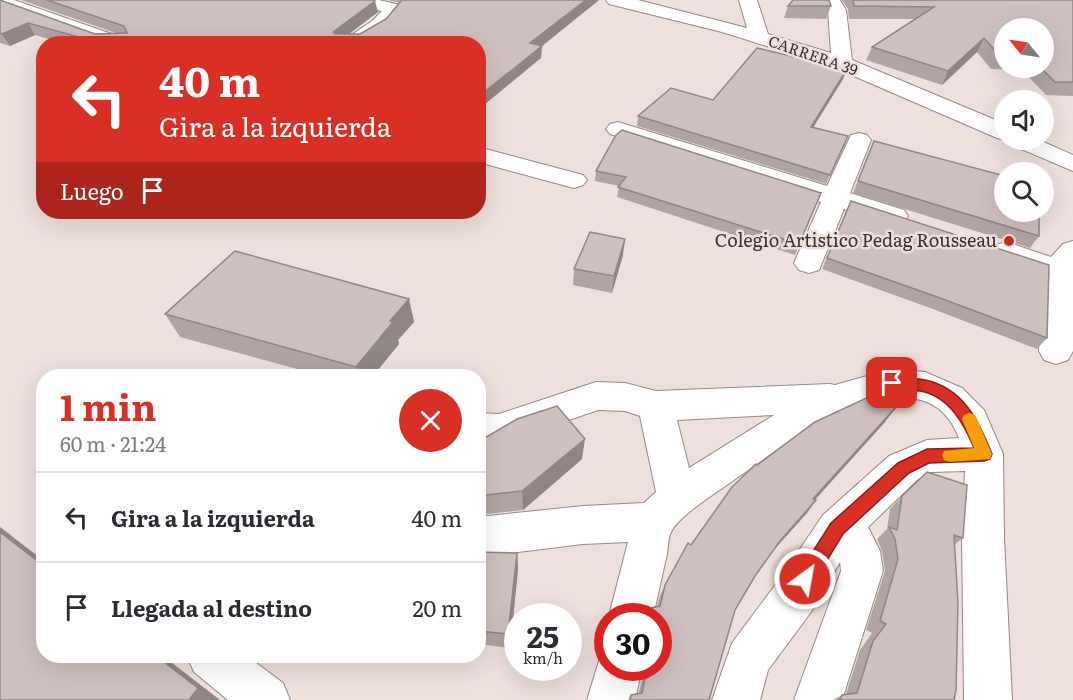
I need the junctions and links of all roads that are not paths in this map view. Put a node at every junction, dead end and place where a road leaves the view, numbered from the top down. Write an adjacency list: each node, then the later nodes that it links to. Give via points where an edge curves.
1 (358, 0): 7 (street, via 394,9 379,25)
2 (615, 0): 8 (street, CARRERA 39)
3 (748, 0): 8 (street)
4 (831, 0): 9 (street, via 837,10)
5 (0, 2): 6 (street)
6 (99, 36)
7 (360, 36)
8 (760, 38): 9 (street, CARRERA 39)
9 (842, 64): 10 (street, CARRERA 39)
10 (994, 128)
11 (618, 129): 17 (street)
12 (859, 140): 17 (street)
13 (1046, 150): 15 (street)
14 (486, 156): 16 (street)
15 (1067, 158)
16 (574, 180)
17 (836, 197): 18 (street); 21 (street)
18 (913, 222)
19 (979, 243): 20 (street)
20 (1065, 260): 22 (street)
21 (809, 263)
22 (1056, 351)
23 (840, 398): 24 (street); 26 (street, via 892,383 925,386 950,398 971,421); 27 (street, via 771,434)
24 (656, 406): 25 (street, via 625,397 596,396 499,429); 27 (street)
25 (486, 428)
26 (984, 454): 28 (street, via 927,456 903,468); 37 (street)
27 (665, 510): 29 (street, via 584,525); 30 (street)
28 (837, 529): 35 (street, via 795,596 748,659); 36 (street, via 855,541 862,571)
29 (486, 536)
30 (635, 603)
31 (219, 663): 33 (street)
32 (616, 681): 34 (street)
33 (267, 700)
34 (611, 700)
35 (736, 700)
36 (818, 700)
37 (988, 700)

